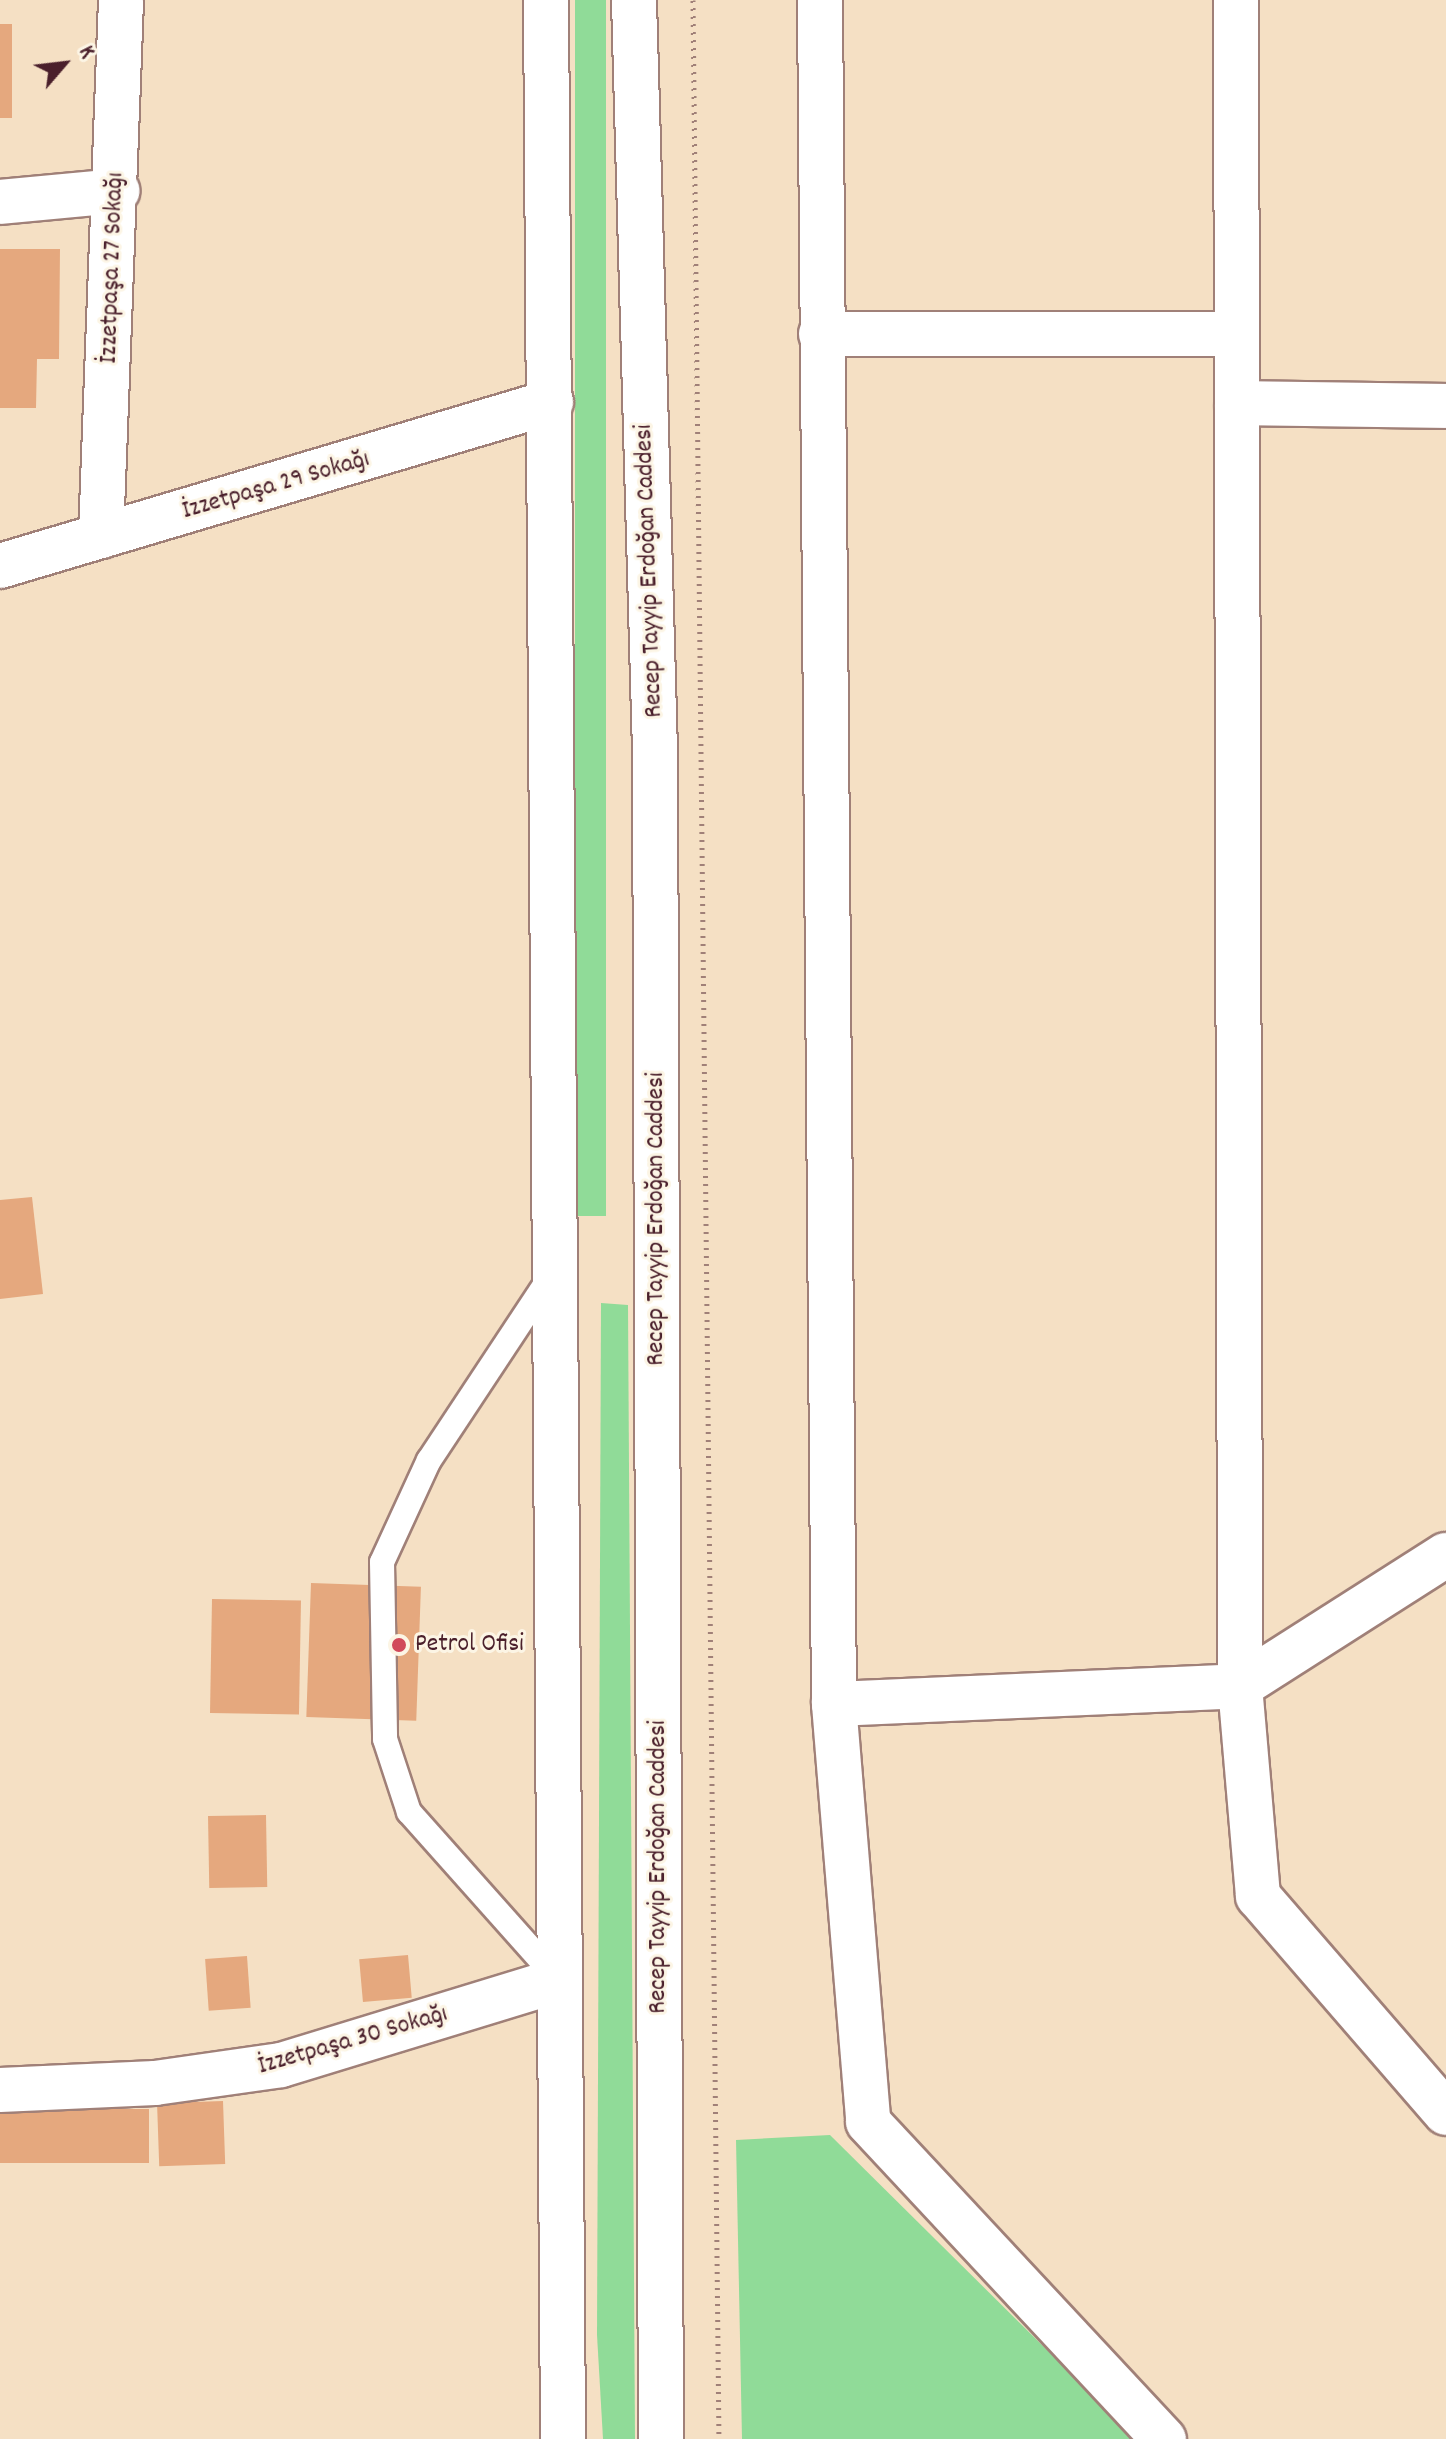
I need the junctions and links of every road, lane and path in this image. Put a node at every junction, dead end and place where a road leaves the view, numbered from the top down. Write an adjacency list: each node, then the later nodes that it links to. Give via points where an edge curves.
1 (121, 0): 7 (street, İzzetpaşa 27 Sokağı)
2 (546, 0): 11 (street)
3 (634, 0): 24 (street, Recep Tayyip Erdoğan Caddesi, via 655,750)
4 (693, 0): 25 (path)
5 (820, 0): 9 (street)
6 (1236, 0): 10 (street)
7 (117, 191): 8 (street); 14 (street, İzzetpaşa 27 Sokağı)
8 (0, 202)
9 (821, 334): 10 (street); 19 (street)
10 (1237, 334): 12 (street)
11 (551, 402): 14 (street, İzzetpaşa 29 Sokağı); 16 (street)
12 (1237, 403): 13 (street); 18 (street)
13 (1446, 406)
14 (101, 536): 15 (street, İzzetpaşa 29 Sokağı)
15 (0, 566)
16 (555, 1271): 20 (street); 20 (lane, via 429,1460 382,1562 385,1739 409,1812)
17 (1446, 1555): 18 (street)
18 (1240, 1686): 19 (street); 22 (street, via 1258,1896)
19 (834, 1704): 26 (street, via 868,2122)
20 (559, 1980): 21 (street, İzzetpaşa 30 Sokağı, via 281,2065 155,2083); 23 (street)
21 (0, 2090)
22 (1446, 2113)
23 (563, 2439)
24 (661, 2439)
25 (719, 2439)
26 (1164, 2439)

